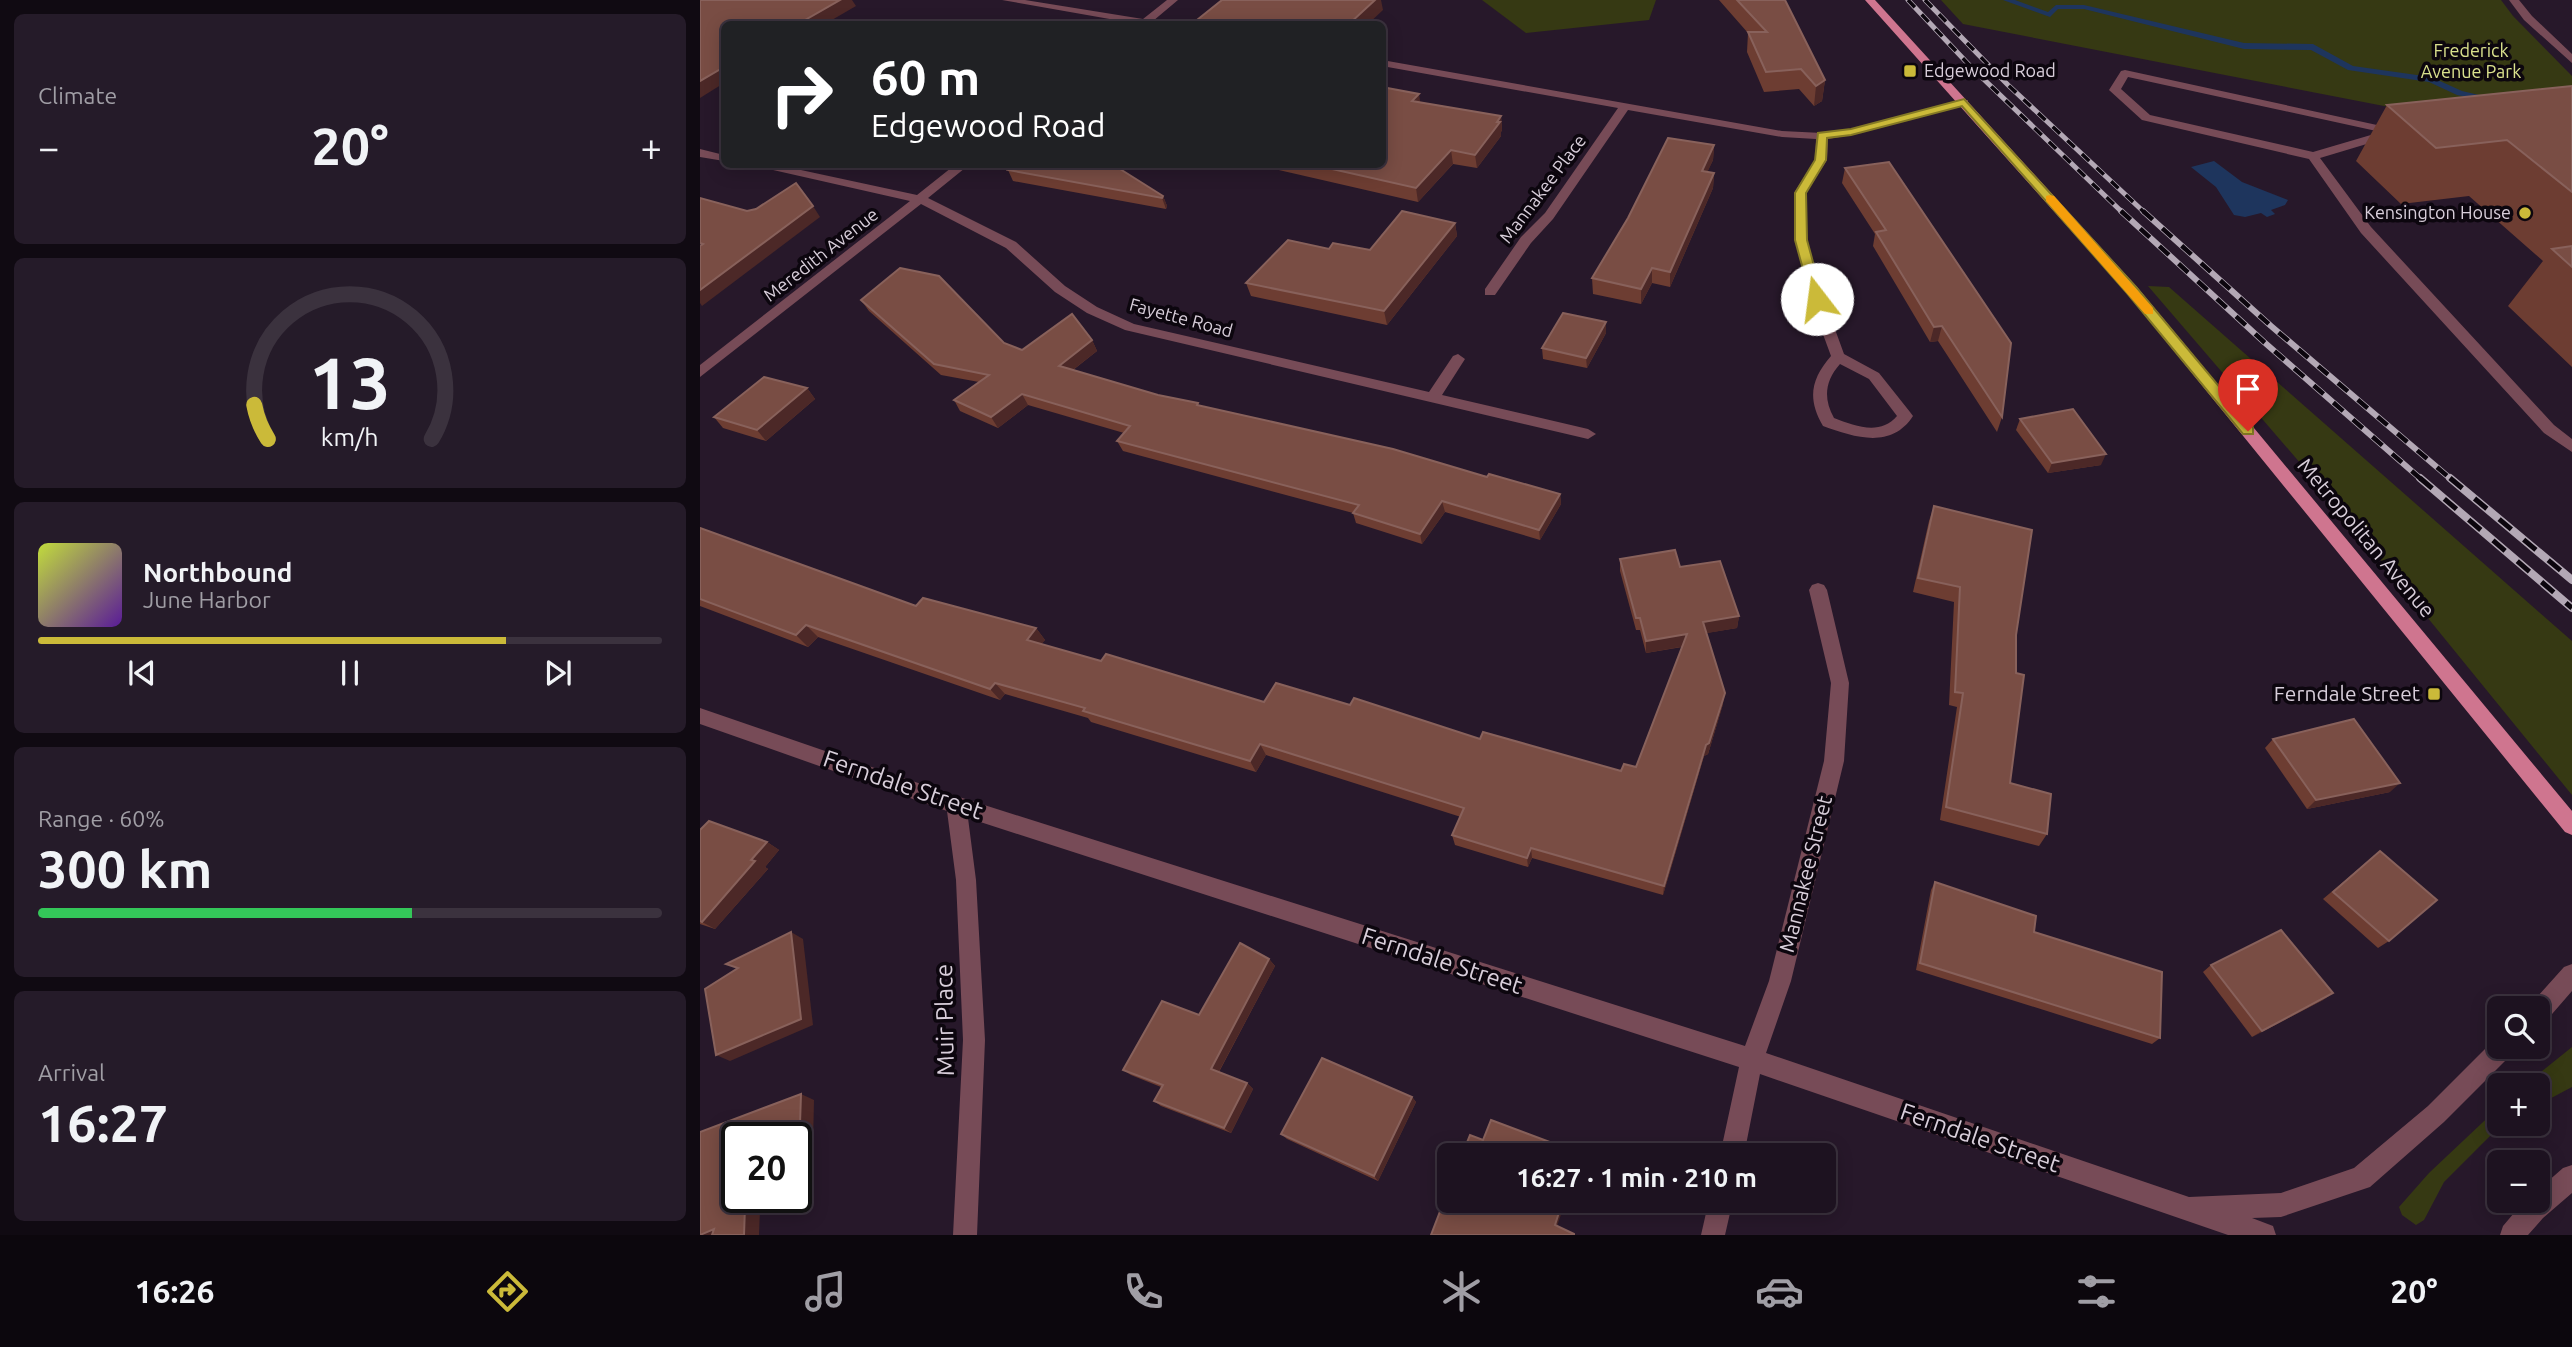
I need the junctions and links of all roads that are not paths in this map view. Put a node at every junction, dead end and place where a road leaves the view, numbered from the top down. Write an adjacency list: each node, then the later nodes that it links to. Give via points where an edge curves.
1 (1007, 0): 5 (street)
2 (1173, 0): 6 (street)
3 (1870, 0): 9 (main road, Metropolitan Avenue)
4 (2514, 0): 7 (street)
5 (1130, 21)
6 (1150, 21)
7 (2572, 60)
8 (1386, 63): 10 (street)
9 (1964, 103): 13 (street); 30 (main road, Metropolitan Avenue, via 2132,290)
10 (1624, 107): 13 (street, via 1782,134); 20 (street, Mannakee Place)
11 (2395, 132): 12 (street); 15 (street); 15 (street, via 2125,73 2115,90 2146,118)
12 (2408, 132)
13 (1822, 136): 21 (street, via 1821,160 1800,193 1801,240)
14 (700, 153): 16 (street)
15 (2313, 156): 26 (street, via 2367,230 2549,429)
16 (721, 157)
17 (773, 168): 19 (street, Fayette Road)
18 (959, 168): 19 (street, Meredith Avenue)
19 (920, 199): 23 (street, Meredith Avenue); 24 (street, Fayette Road, via 1011,245 1060,289 1130,327)
20 (1490, 292)
21 (1838, 357): 21 (street, via 1820,376 1819,407 1828,422 1879,434 1899,427 1905,416 1874,376)
22 (1458, 359): 24 (street)
23 (700, 372)
24 (1432, 399): 25 (street, Fayette Road)
25 (1587, 434)
26 (2572, 447)
27 (1818, 590): 34 (street, Mannakee Street, via 1840,682 1834,761 1780,981)
28 (700, 716): 29 (street, Ferndale Street)
29 (956, 804): 34 (street, Ferndale Street); 39 (street, Muir Place, via 966,880 974,1040)
30 (2572, 827)
31 (2572, 975): 32 (street)
32 (2550, 1000)
33 (2491, 1059): 37 (street, Ferndale Street, via 2361,1178 2281,1205)
34 (1752, 1060): 35 (street, Mannakee Street); 37 (street, Ferndale Street)
35 (1735, 1143)
36 (2572, 1177): 42 (street)
37 (2183, 1208): 41 (street, Ferndale Street)
38 (1718, 1213): 40 (street)
39 (965, 1235)
40 (1713, 1235)
41 (2264, 1235)
42 (2512, 1235)

